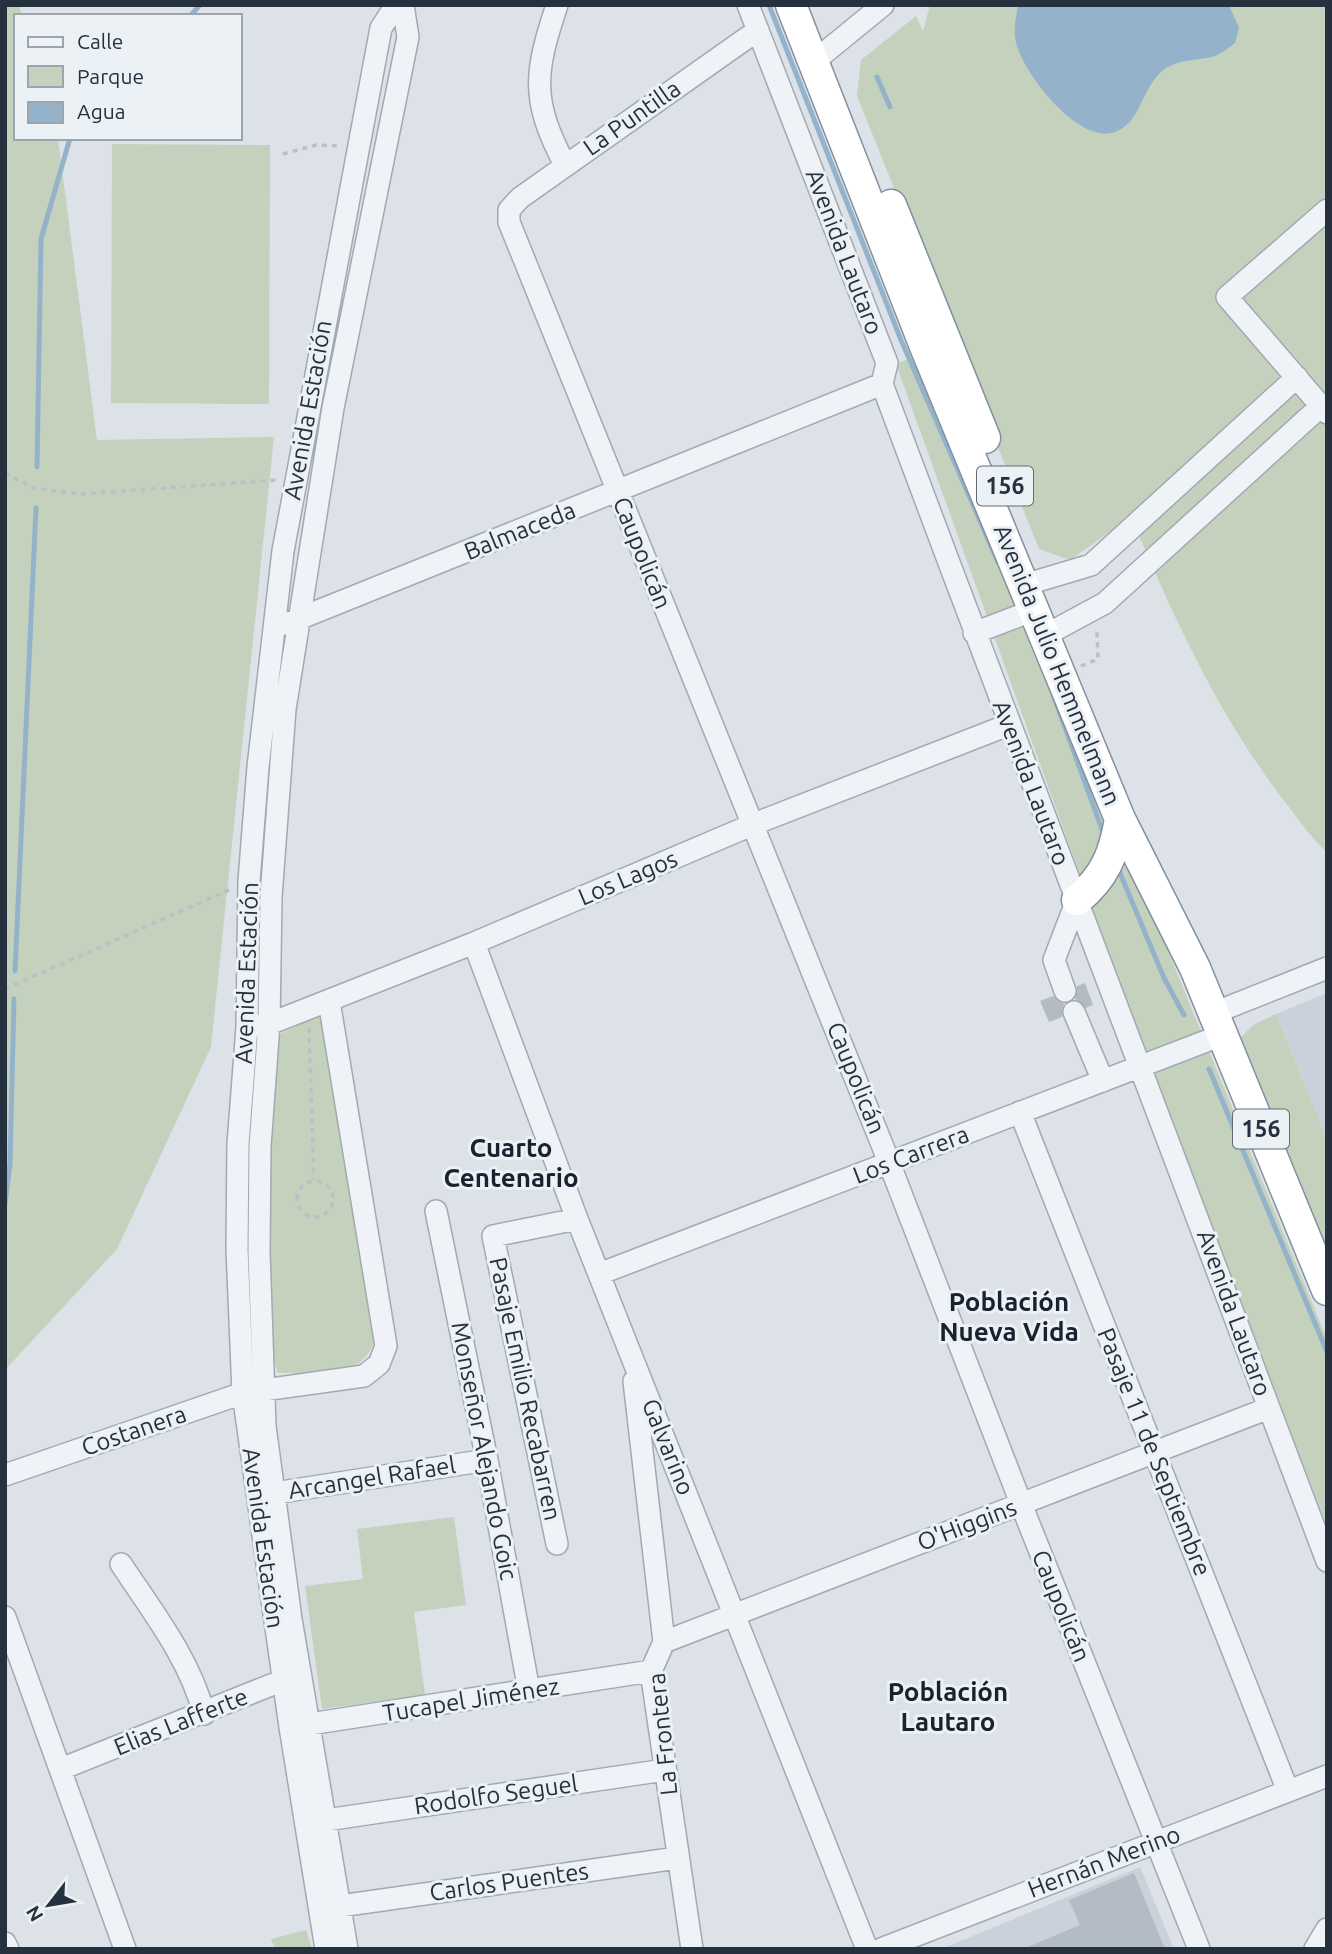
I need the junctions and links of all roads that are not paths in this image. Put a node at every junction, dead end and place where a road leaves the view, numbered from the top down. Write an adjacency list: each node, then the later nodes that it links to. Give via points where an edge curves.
1 (396, 5): 16 (street, Avenida Estación, via 381,28)
2 (403, 5): 17 (street, Avenida Estación, via 408,37)
3 (556, 5): 10 (street, via 540,67 539,106)
4 (748, 5): 8 (street, Avenida Lautaro)
5 (791, 5): 9 (highway, Avenida Julio Hemmelmann / 156)
6 (810, 5): 9 (highway, Avenida Julio Hemmelmann / 156)
7 (883, 5): 9 (street)
8 (758, 30): 10 (street, La Puntilla); 14 (street, Avenida Lautaro, via 887,363)
9 (820, 56): 19 (highway, Avenida Julio Hemmelmann / 156)
10 (565, 165): 11 (street, La Puntilla)
11 (509, 210): 18 (street, Caupolicán, via 513,237)
12 (1327, 210): 13 (street, via 1227,297)
13 (1297, 377): 15 (street); 19 (street)
14 (882, 384): 18 (street, Balmaceda); 22 (street, Avenida Lautaro)
15 (1324, 410): 19 (street, via 1105,603)
16 (295, 479): 17 (street); 21 (street, Avenida Estación)
17 (321, 481): 20 (street, Avenida Estación)
18 (616, 492): 20 (street, Balmaceda); 25 (street, Caupolicán)
19 (1041, 607): 22 (street); 24 (highway, Avenida Julio Hemmelmann / 156); 28 (highway, Avenida Julio Hemmelmann / 156, via 1185,923)
20 (297, 621): 21 (street, Balmaceda); 33 (street, Avenida Estación, via 285,709 271,897)
21 (274, 628): 35 (street, Avenida Estación, via 249,881)
22 (974, 633): 23 (street, Avenida Lautaro)
23 (1008, 725): 25 (street, Los Lagos); 26 (street, Avenida Lautaro)
24 (1120, 818): 26 (highway, via 1108,867); 28 (highway, Avenida Julio Hemmelmann / 156)
25 (754, 824): 27 (street, Los Lagos); 39 (street, Caupolicán)
26 (1077, 900): 30 (street, via 1054,960); 36 (street, Avenida Lautaro)
27 (474, 943): 31 (street, Los Lagos); 41 (street, Galvarino)
28 (1195, 968): 34 (highway, Avenida Julio Hemmelmann / 156)
29 (1327, 968): 34 (street, Los Carrera)
30 (1065, 991)
31 (329, 1001): 33 (street, Los Lagos); 45 (street, Costanera, via 386,1346 379,1364 364,1376)
32 (1074, 1013): 37 (street)
33 (269, 1024): 35 (street, Los Lagos); 45 (street, Avenida Estación, via 260,1146)
34 (1218, 1024): 36 (street, Los Carrera); 43 (highway, Avenida Julio Hemmelmann / 156)
35 (247, 1027): 45 (street, Avenida Estación, via 238,1144 237,1249)
36 (1142, 1066): 37 (street, Los Carrera); 46 (street, Avenida Lautaro)
37 (1103, 1081): 38 (street, Los Carrera)
38 (1020, 1112): 39 (street, Los Carrera); 47 (street, Pasaje 11 de Septiembre)
39 (890, 1164): 42 (street, Los Carrera); 51 (street, Caupolicán)
40 (436, 1211): 48 (street, Monseñor Alejando Goic)
41 (577, 1219): 42 (street, Galvarino); 52 (street, Pasaje Emilio Recabarren, via 493,1236)
42 (599, 1274): 44 (street, Galvarino)
43 (1327, 1290)
44 (630, 1354): 55 (street, Galvarino); 57 (street, La Frontera)
45 (254, 1391): 49 (street, Costanera); 50 (street, Avenida Estación)
46 (1269, 1408): 47 (street, O'Higgins); 53 (street, Avenida Lautaro)
47 (1154, 1452): 51 (street, O'Higgins); 66 (street, Pasaje 11 de Septiembre)
48 (487, 1460): 50 (street, Arcangel Rafael); 60 (street, Monseñor Alejando Goic)
49 (5, 1475)
50 (265, 1494): 59 (street, Avenida Estación)
51 (1021, 1504): 55 (street, O'Higgins); 68 (street, Caupolicán)
52 (557, 1544)
53 (1327, 1561)
54 (121, 1564): 61 (street, via 178,1652)
55 (735, 1615): 57 (street, O'Higgins); 78 (street, Galvarino)
56 (5, 1617): 63 (street)
57 (664, 1642): 58 (street, La Frontera)
58 (651, 1671): 60 (street, Tucapel Jiménez); 64 (street, La Frontera)
59 (293, 1676): 61 (street, Elias Lafferte); 62 (street, Avenida Estación)
60 (529, 1691): 62 (street, Tucapel Jiménez)
61 (204, 1714): 63 (street, Elias Lafferte)
62 (299, 1726): 67 (street, Avenida Estación); 76 (street, Avenida Estación)
63 (61, 1769): 75 (street)
64 (665, 1770): 67 (street, Rodolfo Seguel); 69 (street, La Frontera)
65 (1327, 1776): 66 (street, Hernán Merino)
66 (1288, 1791): 68 (street, Hernán Merino)
67 (326, 1820): 70 (street, Avenida Estación)
68 (1155, 1842): 79 (street, Hernán Merino); 80 (street, Caupolicán)
69 (677, 1858): 70 (street, Carlos Puentes); 73 (street, La Frontera)
70 (340, 1906): 77 (street, Avenida Estación)
71 (1327, 1929): 81 (street)
72 (5, 1942): 74 (street)
73 (689, 1948)
74 (8, 1949)
75 (125, 1949)
76 (326, 1949)
77 (347, 1949)
78 (867, 1949)
79 (881, 1949)
80 (1199, 1949)
81 (1315, 1949)

